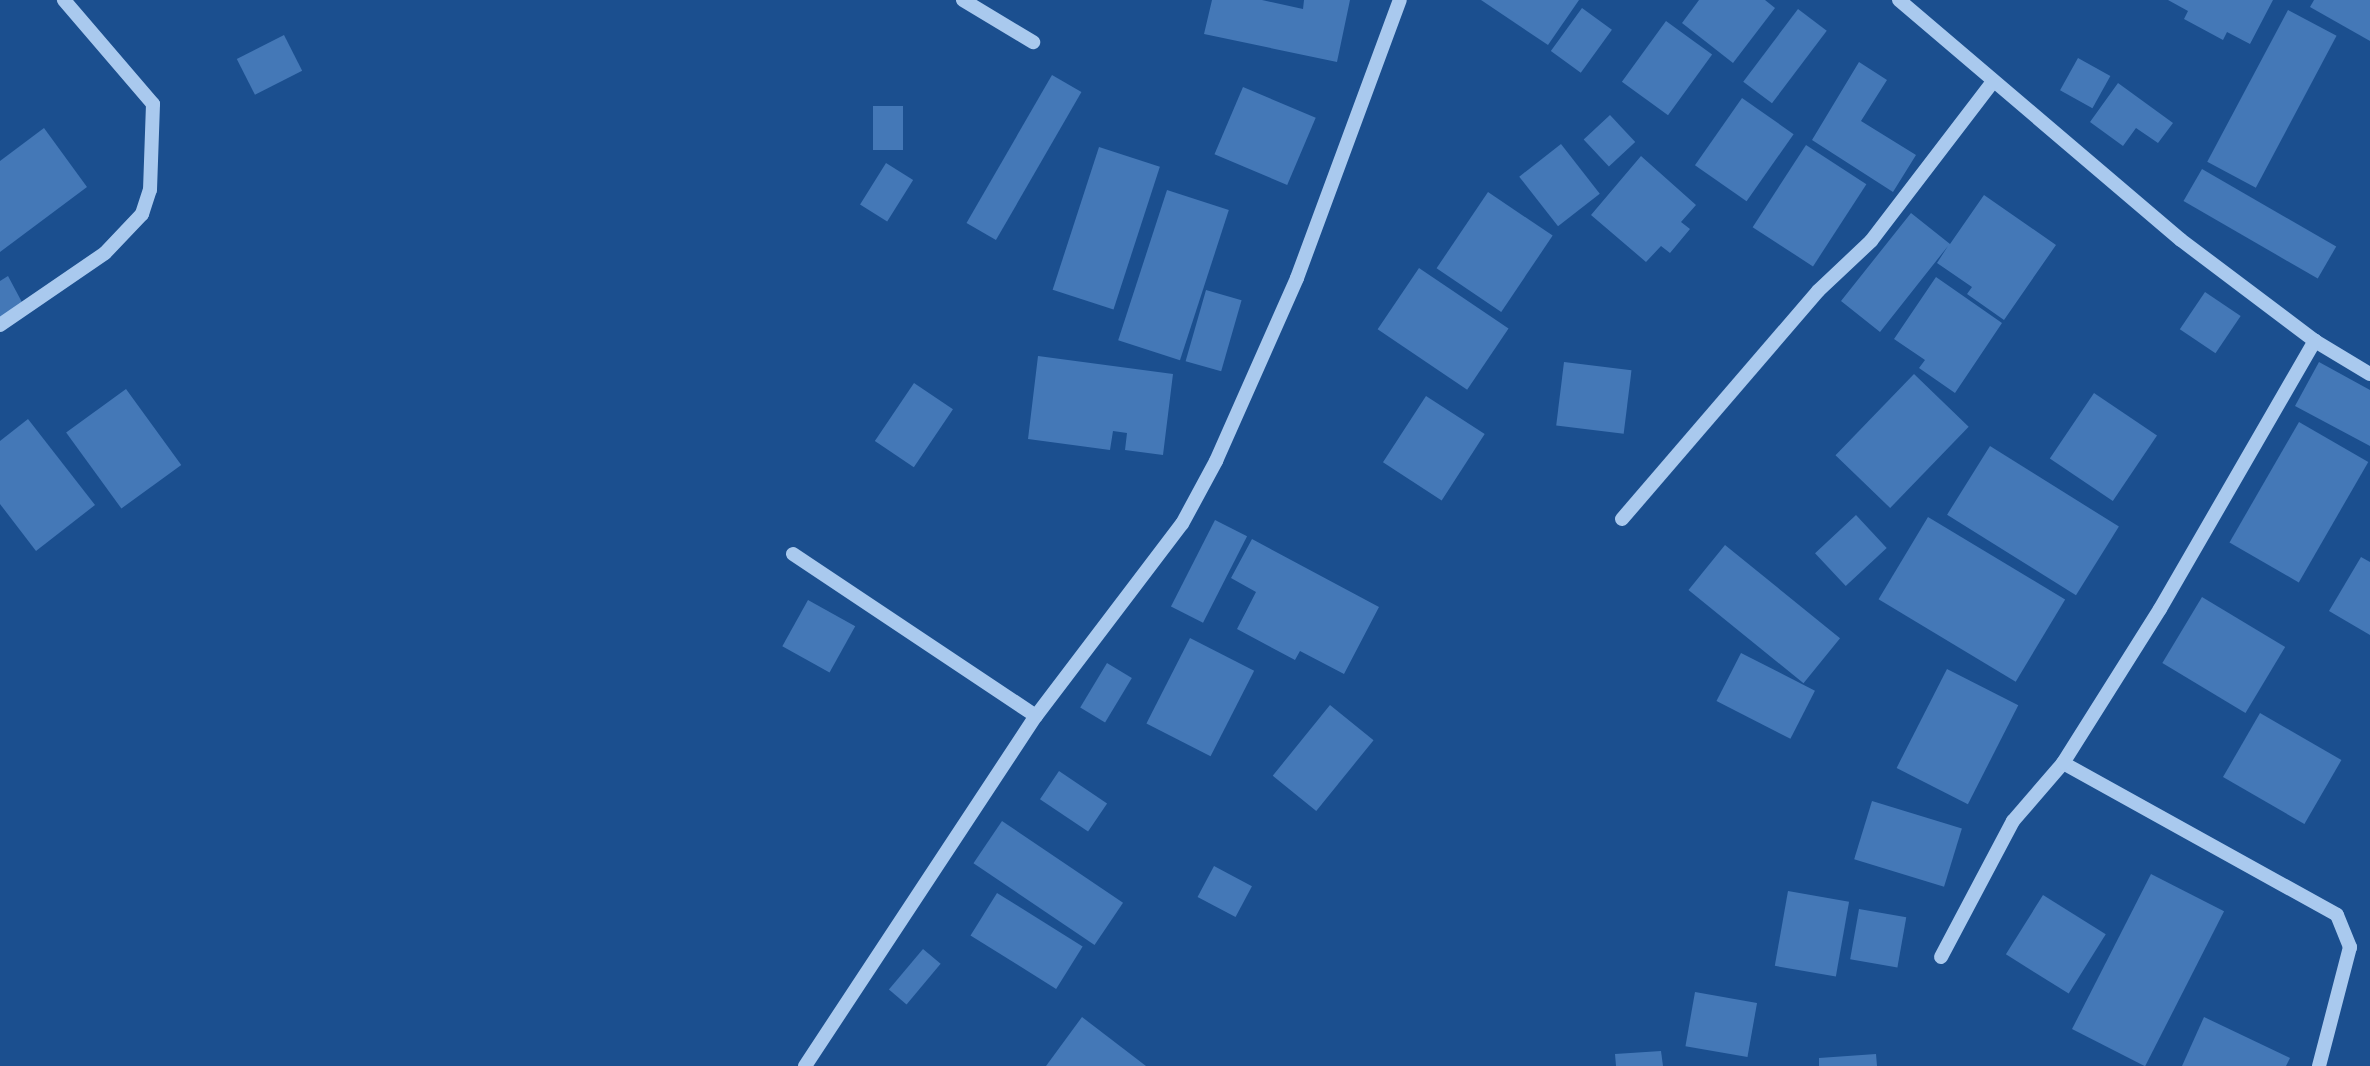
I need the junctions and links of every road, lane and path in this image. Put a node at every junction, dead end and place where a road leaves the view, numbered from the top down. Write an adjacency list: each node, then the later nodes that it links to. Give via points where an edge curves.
1 (64, 0): 7 (street, via 153,104 150,190 142,214 105,253)
2 (963, 0): 5 (street)
3 (1400, 0): 12 (street, via 1297,278 1216,461 1182,524)
4 (1899, 0): 6 (street)
5 (1033, 42)
6 (1992, 83): 8 (street, via 2181,240); 10 (street, via 1871,241 1818,291)
7 (0, 325)
8 (2315, 341): 9 (street); 13 (street, via 2160,609)
9 (2370, 374)
10 (1622, 519)
11 (793, 554): 12 (street)
12 (1036, 716): 15 (street)
13 (2063, 763): 14 (street, via 2013,821); 16 (street, via 2337,915 2350,947)
14 (1941, 957)
15 (805, 1066)
16 (2319, 1066)

